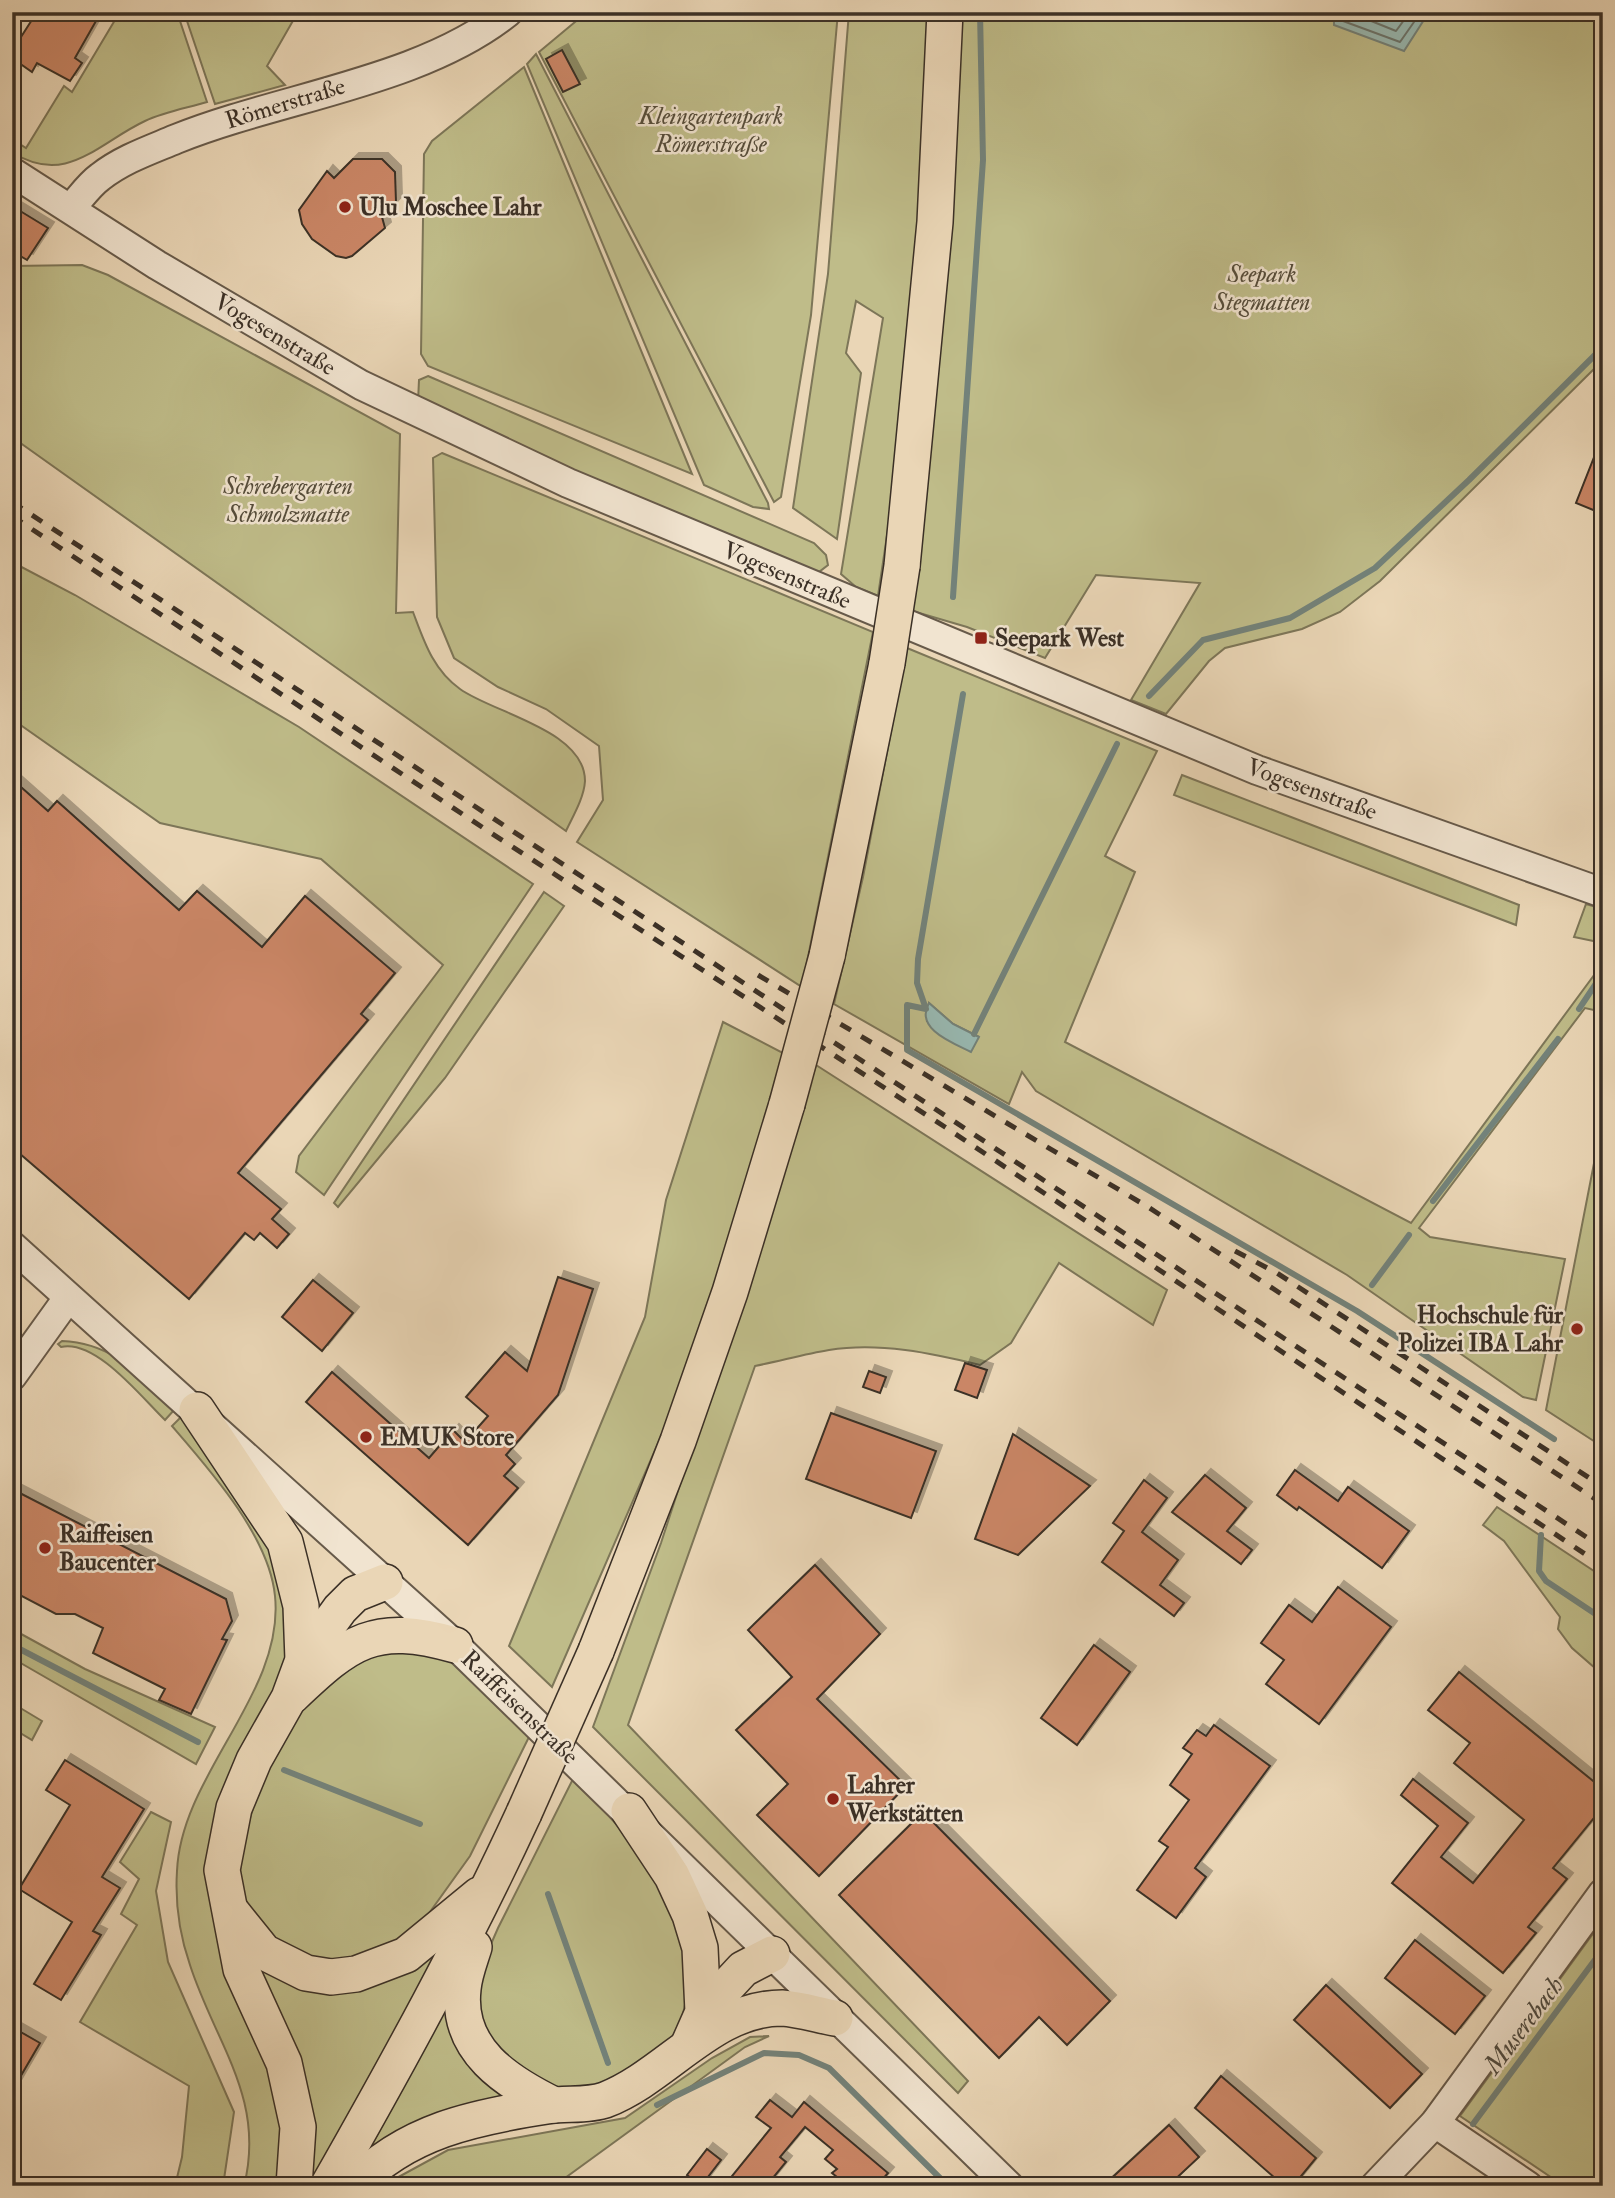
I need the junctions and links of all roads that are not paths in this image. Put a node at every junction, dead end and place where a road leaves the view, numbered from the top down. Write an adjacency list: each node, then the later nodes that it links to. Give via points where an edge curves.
1 (508, 12): 4 (street, Römerstraße, via 409,66 218,123 126,160 100,177)
2 (945, 12): 14 (main road, bridge, via 935,222 902,566 887,663 827,956 788,1104 708,1354 596,1651)
3 (12, 172): 4 (street, Vogesenstraße)
4 (71, 208): 5 (street, Vogesenstraße, via 157,265 361,385 568,483 1257,770)
5 (1603, 893)
6 (12, 1246): 7 (street, Raiffeisenstraße)
7 (68, 1298): 8 (street); 9 (street, Raiffeisenstraße)
8 (12, 1376)
9 (197, 1410): 10 (street, Raiffeisenstraße); 12 (main road, via 285,1542)
10 (386, 1582): 11 (street, Raiffeisenstraße); 12 (main road, via 367,1618)
11 (455, 1645): 12 (main road, via 394,1634 368,1638); 13 (street, Raiffeisenstraße)
12 (318, 1658): 16 (main road, via 254,1760 234,1808 222,1870)
13 (629, 1811): 17 (street, Raiffeisenstraße); 18 (main road, via 690,1915)
14 (490, 1886): 16 (main road, via 406,1955 356,1974 331,1977 306,1973 264,1952); 20 (main road, via 463,1990 470,2038 499,2073); 23 (main road, via 405,2051)
15 (1603, 1893): 21 (street)
16 (227, 1906): 22 (main road, via 241,1969 284,2063 298,2127)
17 (772, 1954): 18 (main road, via 743,1969); 19 (street, Raiffeisenstraße)
18 (717, 2016): 19 (main road, via 782,2008); 20 (main road, via 641,2083 602,2101)
19 (835, 2018): 25 (street, Raiffeisenstraße)
20 (554, 2105): 24 (main road, via 493,2114 417,2138)
21 (1434, 2123): 26 (street); 27 (street)
22 (293, 2186)
23 (328, 2186)
24 (354, 2186)
25 (1009, 2186)
26 (1375, 2186)
27 (1528, 2186)

